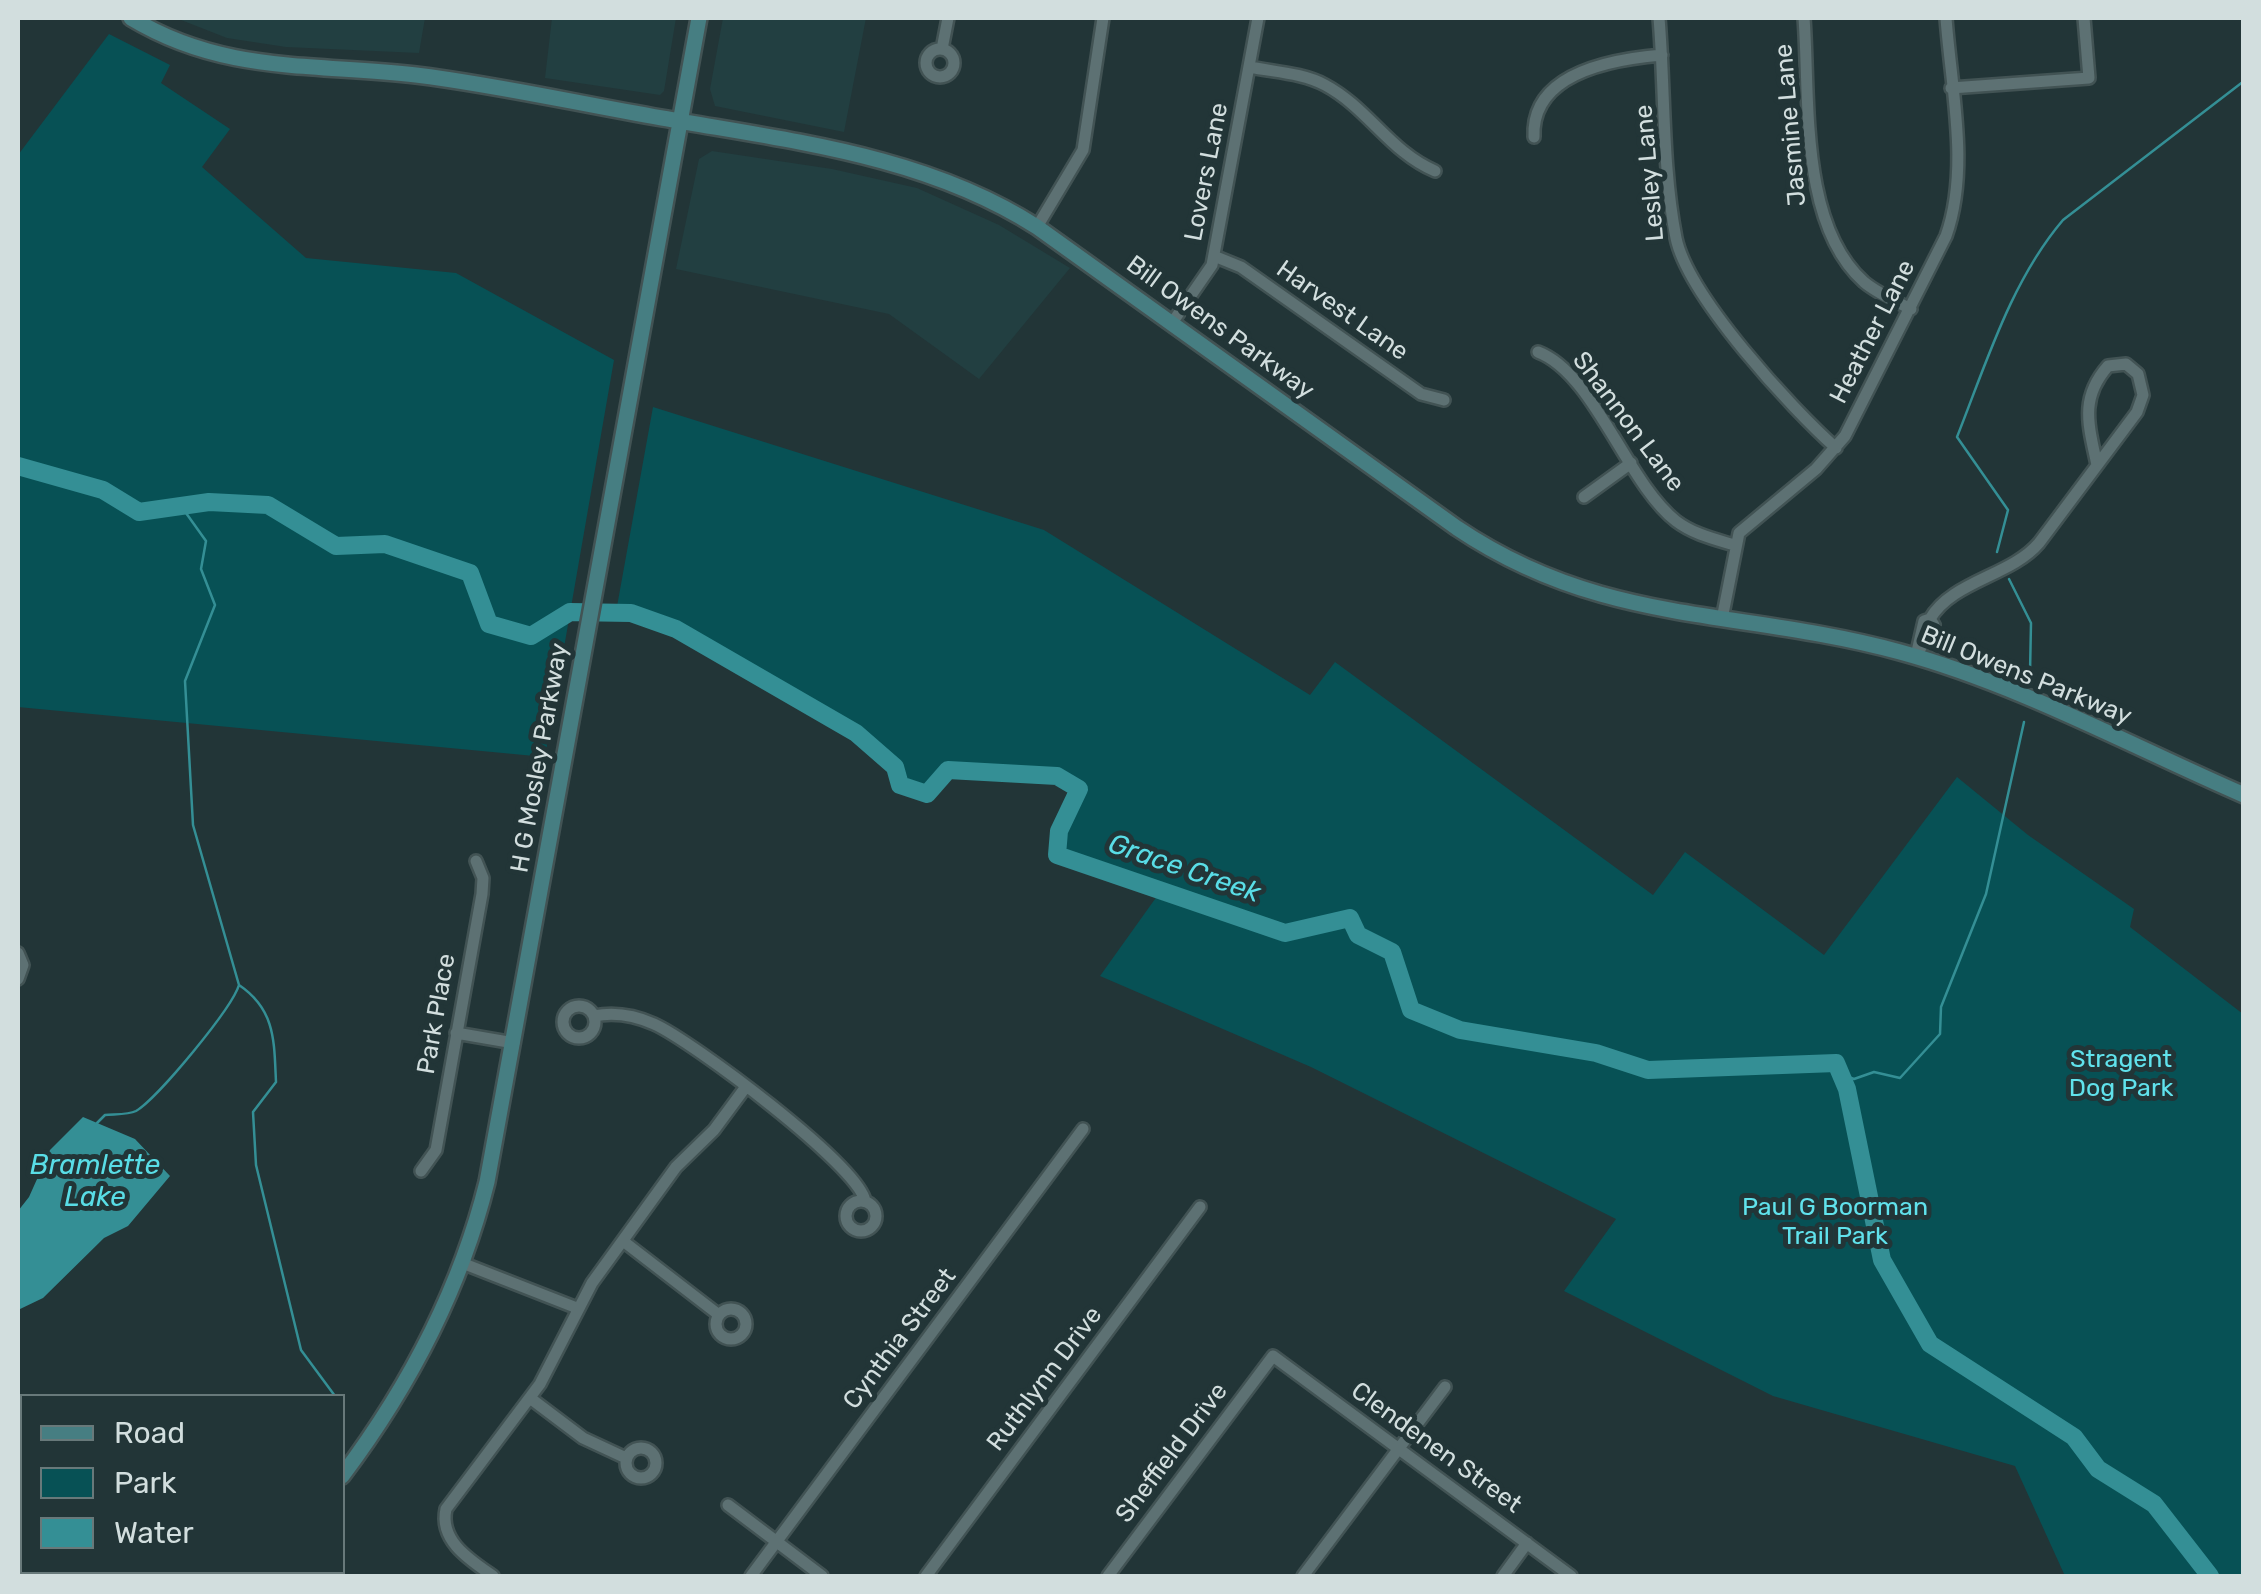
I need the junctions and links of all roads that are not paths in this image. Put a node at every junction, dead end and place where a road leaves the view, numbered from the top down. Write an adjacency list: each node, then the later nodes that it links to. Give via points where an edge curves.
1 (131, 18): 14 (main road, Bill Owens Parkway, via 176,42 234,60 422,76)
2 (700, 18): 14 (main road, H G Mosley Parkway)
3 (948, 18): 10 (street)
4 (1103, 18): 17 (street, via 1083,150)
5 (1258, 18): 12 (street, Lovers Lane)
6 (1659, 18): 11 (street, Lesley Lane)
7 (1804, 18): 19 (street, Jasmine Lane, via 1823,220 1858,275)
8 (1946, 18): 13 (street, Heather Lane)
9 (2084, 18): 13 (street, via 2089,78)
10 (942, 49)
11 (1662, 56): 15 (street, via 1609,60 1583,70 1538,108); 23 (street, Lesley Lane, via 1676,238 1685,262 1765,377)
12 (1250, 66): 16 (street, via 1323,84 1397,151); 18 (street, Lovers Lane)
13 (1951, 88): 19 (street, Heather Lane, via 1956,204)
14 (680, 122): 17 (main road, Bill Owens Parkway, via 905,166 977,193); 36 (main road, H G Mosley Parkway)
15 (1534, 137)
16 (1435, 172)
17 (1036, 227): 20 (main road, Bill Owens Parkway)
18 (1214, 256): 20 (street, Lovers Lane); 22 (street, Harvest Lane, via 1240,267 1421,394)
19 (1910, 309): 23 (street, Heather Lane)
20 (1172, 323): 28 (main road, Bill Owens Parkway, via 1502,556 1585,593)
21 (1538, 352): 24 (street, Shannon Lane, via 1562,366)
22 (1444, 400)
23 (1836, 448): 27 (street, Heather Lane, via 1749,520)
24 (1630, 463): 26 (street); 27 (street, Shannon Lane, via 1673,519)
25 (2097, 465): 25 (street, via 2142,401 2136,370 2126,364 2108,366 2088,394); 29 (street, via 2034,549 1948,600 1930,619 1929,640)
26 (1584, 497)
27 (1734, 545): 28 (street, Heather Lane)
28 (1722, 620): 29 (main road, Bill Owens Parkway)
29 (1916, 656): 30 (main road, Bill Owens Parkway)
30 (2244, 795)
31 (476, 861): 35 (street, Park Place, via 483,888)
32 (18, 953): 33 (street, via 24,965)
33 (18, 979)
34 (594, 1016): 37 (street, via 656,1025)
35 (456, 1033): 36 (street); 39 (street, Park Place, via 434,1155)
36 (514, 1042): 43 (main road, H G Mosley Parkway, via 488,1182)
37 (745, 1088): 40 (street, via 836,1160 860,1186); 42 (street)
38 (1084, 1129): 53 (street, Cynthia Street)
39 (421, 1171)
40 (864, 1201)
41 (1200, 1208): 58 (street, Ruthlynn Drive)
42 (623, 1241): 44 (street); 45 (street)
43 (462, 1264): 44 (street); 51 (main road, H G Mosley Parkway, via 408,1378)
44 (577, 1308): 48 (street)
45 (719, 1315)
46 (1272, 1356): 49 (street, Clendenen Street); 59 (street, Sheffield Drive)
47 (1445, 1387): 49 (street)
48 (530, 1398): 50 (street, via 582,1438); 55 (street, via 444,1515 451,1542)
49 (1399, 1448): 54 (street, Clendenen Street); 60 (street)
50 (626, 1458)
51 (345, 1472)
52 (728, 1505): 53 (street)
53 (777, 1542): 56 (street, Cynthia Street); 57 (street)
54 (1527, 1543): 61 (street); 62 (street, Clendenen Street)
55 (492, 1576)
56 (752, 1576)
57 (822, 1576)
58 (926, 1576)
59 (1108, 1576)
60 (1303, 1576)
61 (1503, 1576)
62 (1572, 1576)

